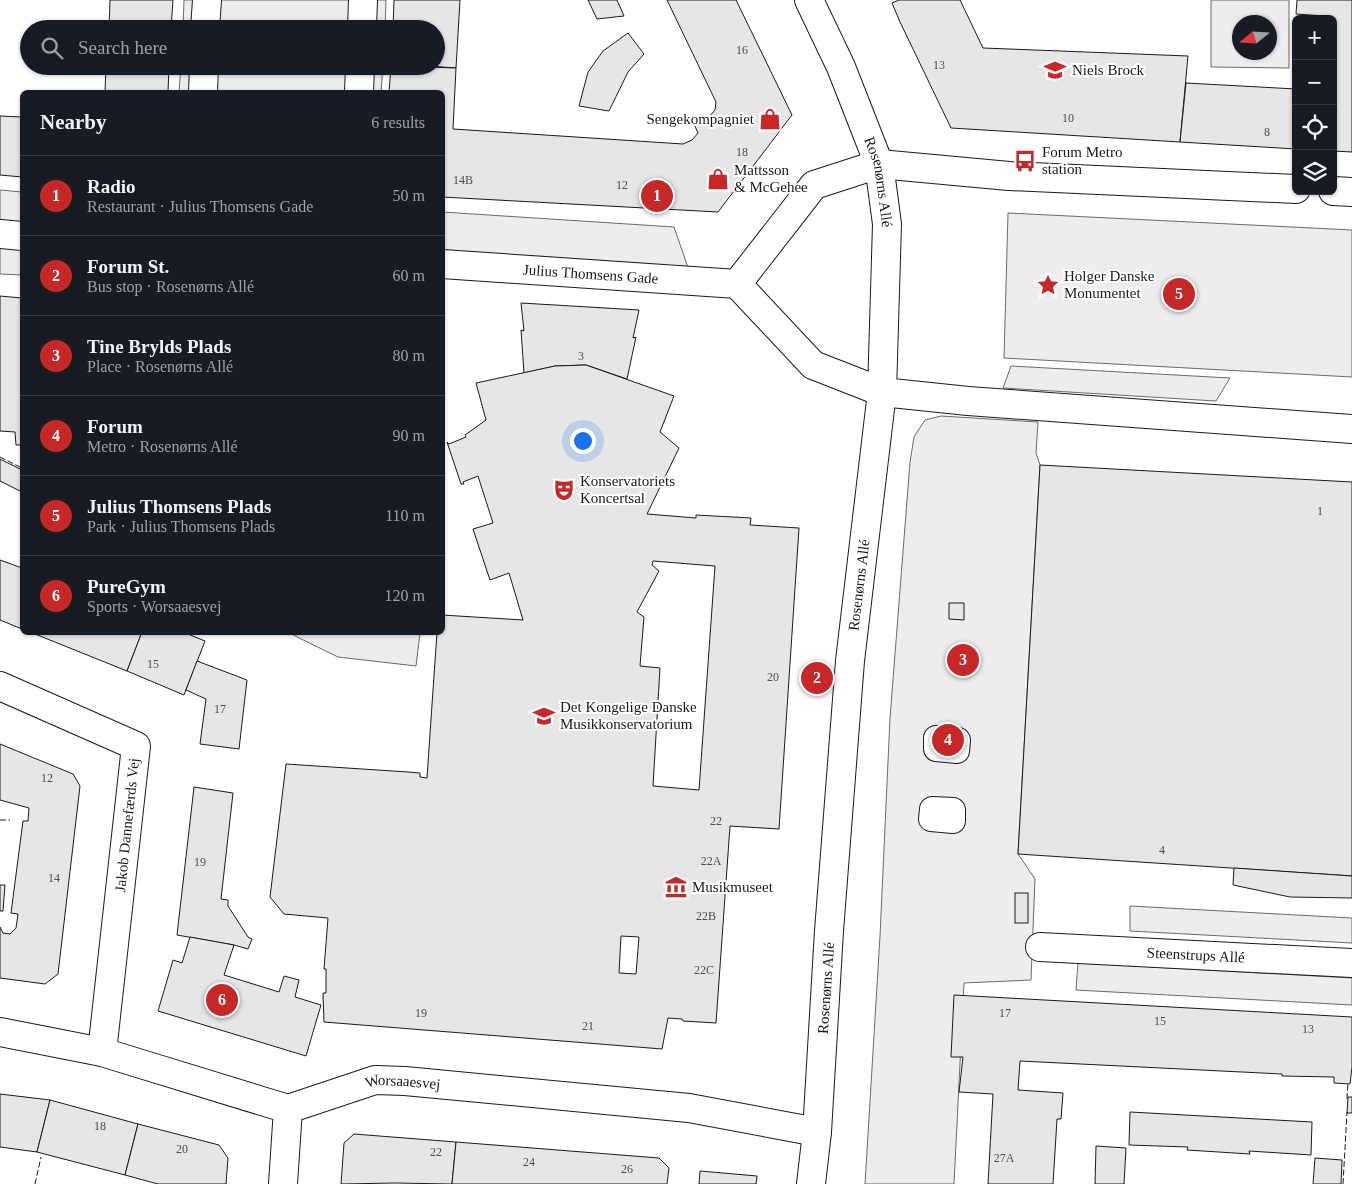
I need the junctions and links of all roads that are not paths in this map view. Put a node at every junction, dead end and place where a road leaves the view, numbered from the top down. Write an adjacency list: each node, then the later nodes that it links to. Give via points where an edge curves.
1 (207, 0): 4 (street)
2 (363, 0): 5 (street)
3 (809, 0): 10 (street, Rosenørns Allé, via 841,67)
4 (206, 20)
5 (362, 20)
6 (204, 75): 8 (street)
7 (360, 75): 9 (street)
8 (203, 90)
9 (359, 90)
10 (879, 164): 11 (street, via 1009,176); 17 (street, via 814,185); 18 (street, Rosenørns Allé, via 887,224)
11 (1292, 189)
12 (1337, 191): 13 (street)
13 (1352, 192)
14 (0, 234): 15 (street)
15 (20, 236)
16 (445, 264): 17 (street, Julius Thomsens Gade)
17 (737, 284): 18 (street, via 813,365)
18 (882, 392): 19 (street); 26 (street, Rosenørns Allé, via 849,671)
19 (1352, 429)
20 (0, 686): 24 (street, Jakob Dannefærds Vej, via 136,746)
21 (1040, 947): 22 (street, Steenstrups Allé)
22 (1352, 963)
23 (0, 1032): 24 (street)
24 (102, 1052): 25 (street)
25 (288, 1110): 26 (street, Worsaaesvej, via 375,1080 405,1081 689,1108); 27 (street)
26 (817, 1132): 28 (street, Rosenørns Allé)
27 (283, 1184)
28 (810, 1184)

